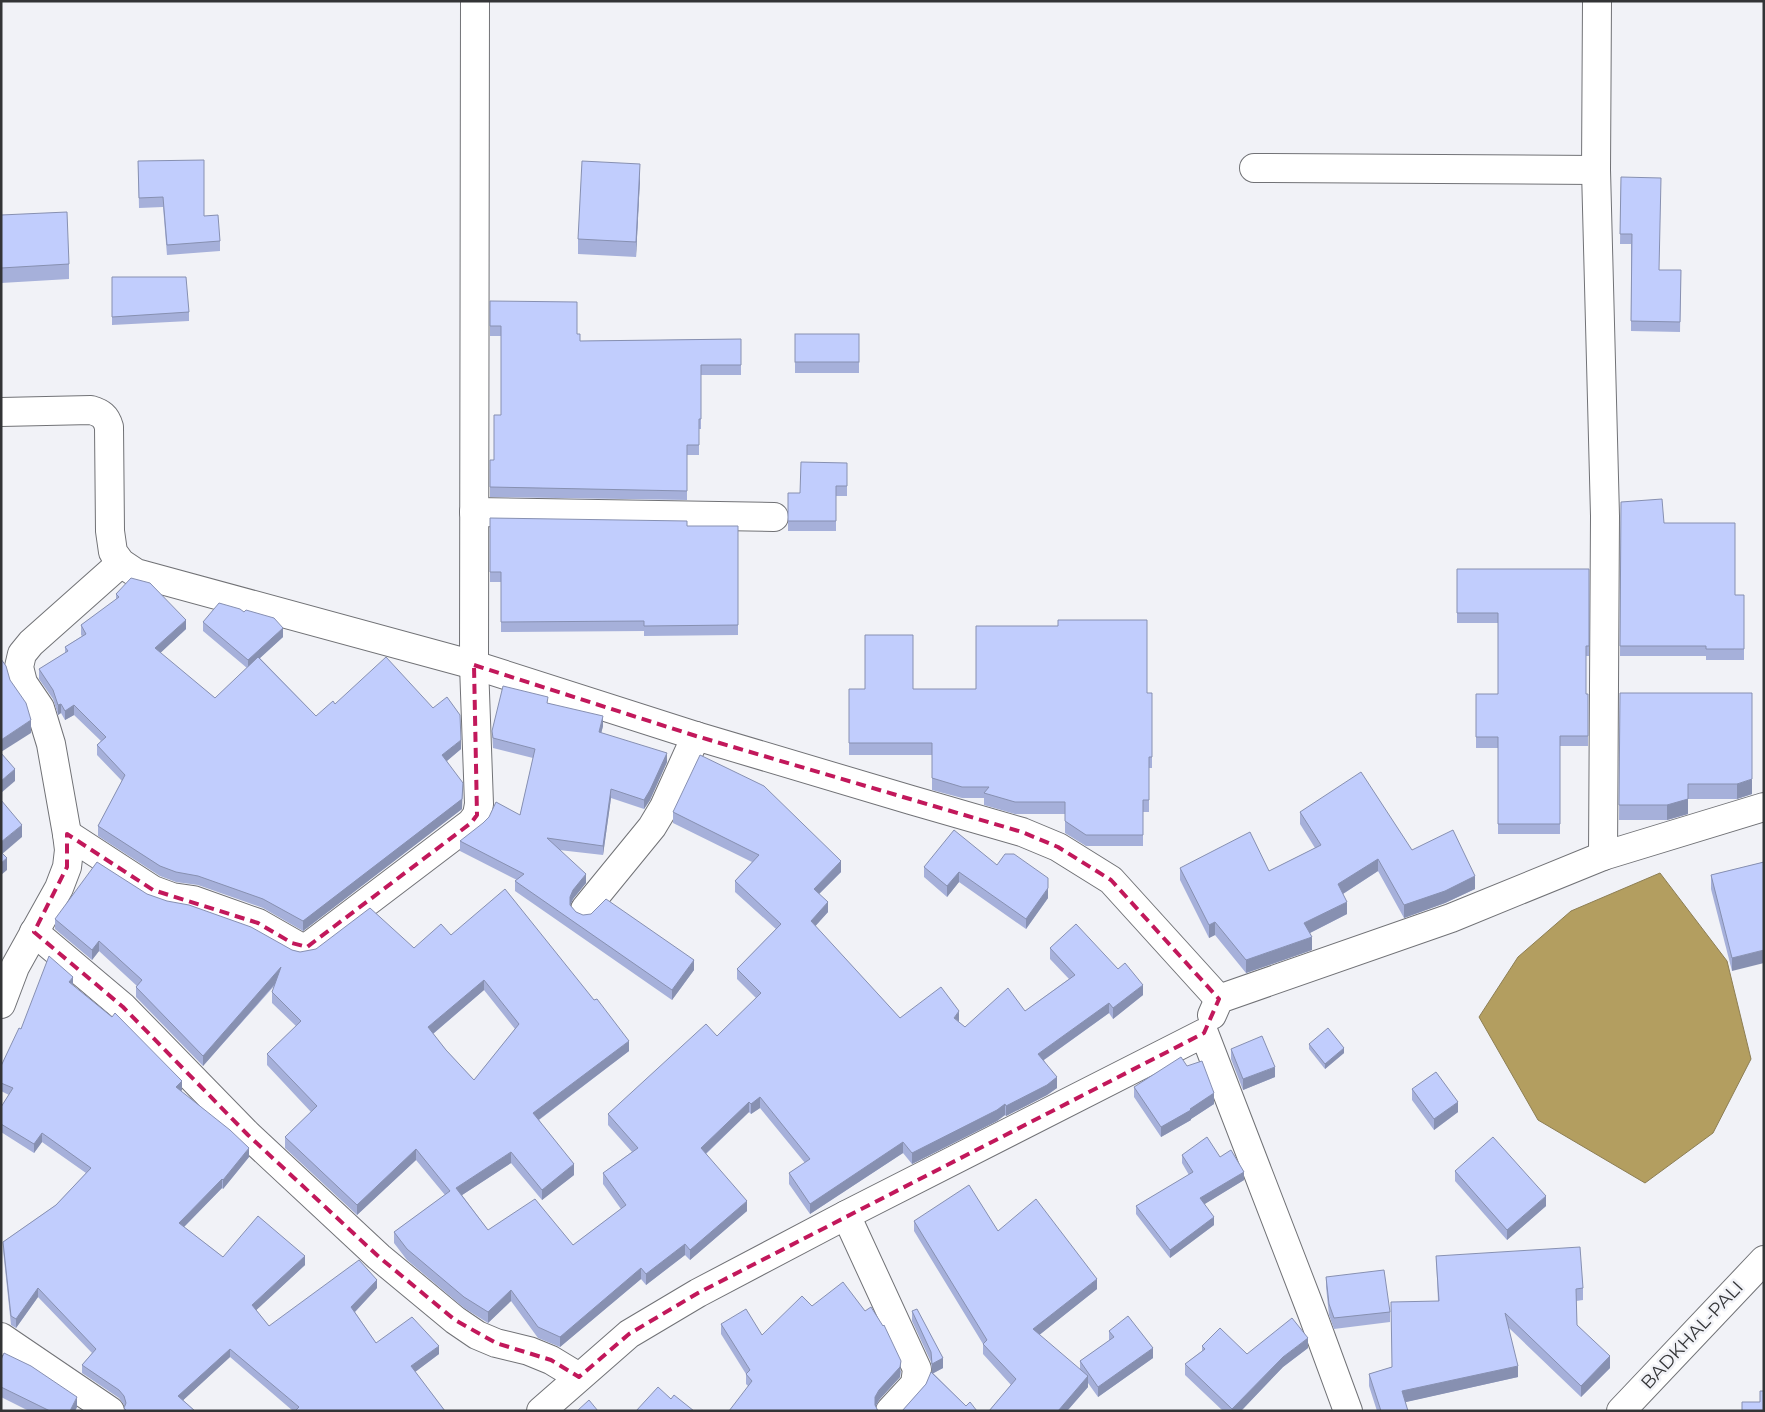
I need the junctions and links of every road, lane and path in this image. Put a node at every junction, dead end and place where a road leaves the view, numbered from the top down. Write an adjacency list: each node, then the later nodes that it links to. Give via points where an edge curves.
1 (475, 1): 6 (street)
2 (1597, 1): 4 (street)
3 (1254, 168): 4 (street)
4 (1596, 170): 13 (street, via 1605,516)
5 (1, 412): 8 (street, via 91,410 100,412 107,419 110,531 113,552)
6 (474, 512): 7 (street); 9 (street)
7 (774, 517)
8 (121, 563): 9 (street, via 136,573); 12 (street, via 31,643 22,654 19,667 23,683 40,708 46,724)
9 (474, 665): 10 (street); 12 (street, via 477,815 471,823 308,946 292,944 248,919 153,890)
10 (696, 736): 14 (street, via 652,827); 17 (street, via 1022,832 1058,847 1111,880)
11 (1764, 806): 13 (street)
12 (67, 834): 15 (street, via 67,867)
13 (1603, 856): 17 (street, via 1451,918)
14 (585, 909)
15 (34, 932): 16 (street); 23 (street, via 123,1007 248,1135 379,1257 455,1320 477,1335 551,1360)
16 (8, 965): 18 (street)
17 (1219, 999): 19 (street)
18 (1, 1004)
19 (1204, 1033): 20 (street); 27 (street)
20 (846, 1215): 23 (street, via 698,1293 629,1334); 26 (street, via 917,1369 915,1384)
21 (1764, 1260): 28 (street, BADKHAL-PALI)
22 (1, 1337): 24 (street)
23 (579, 1377): 25 (street)
24 (106, 1410)
25 (541, 1411)
26 (890, 1411)
27 (1348, 1411)
28 (1621, 1411)

